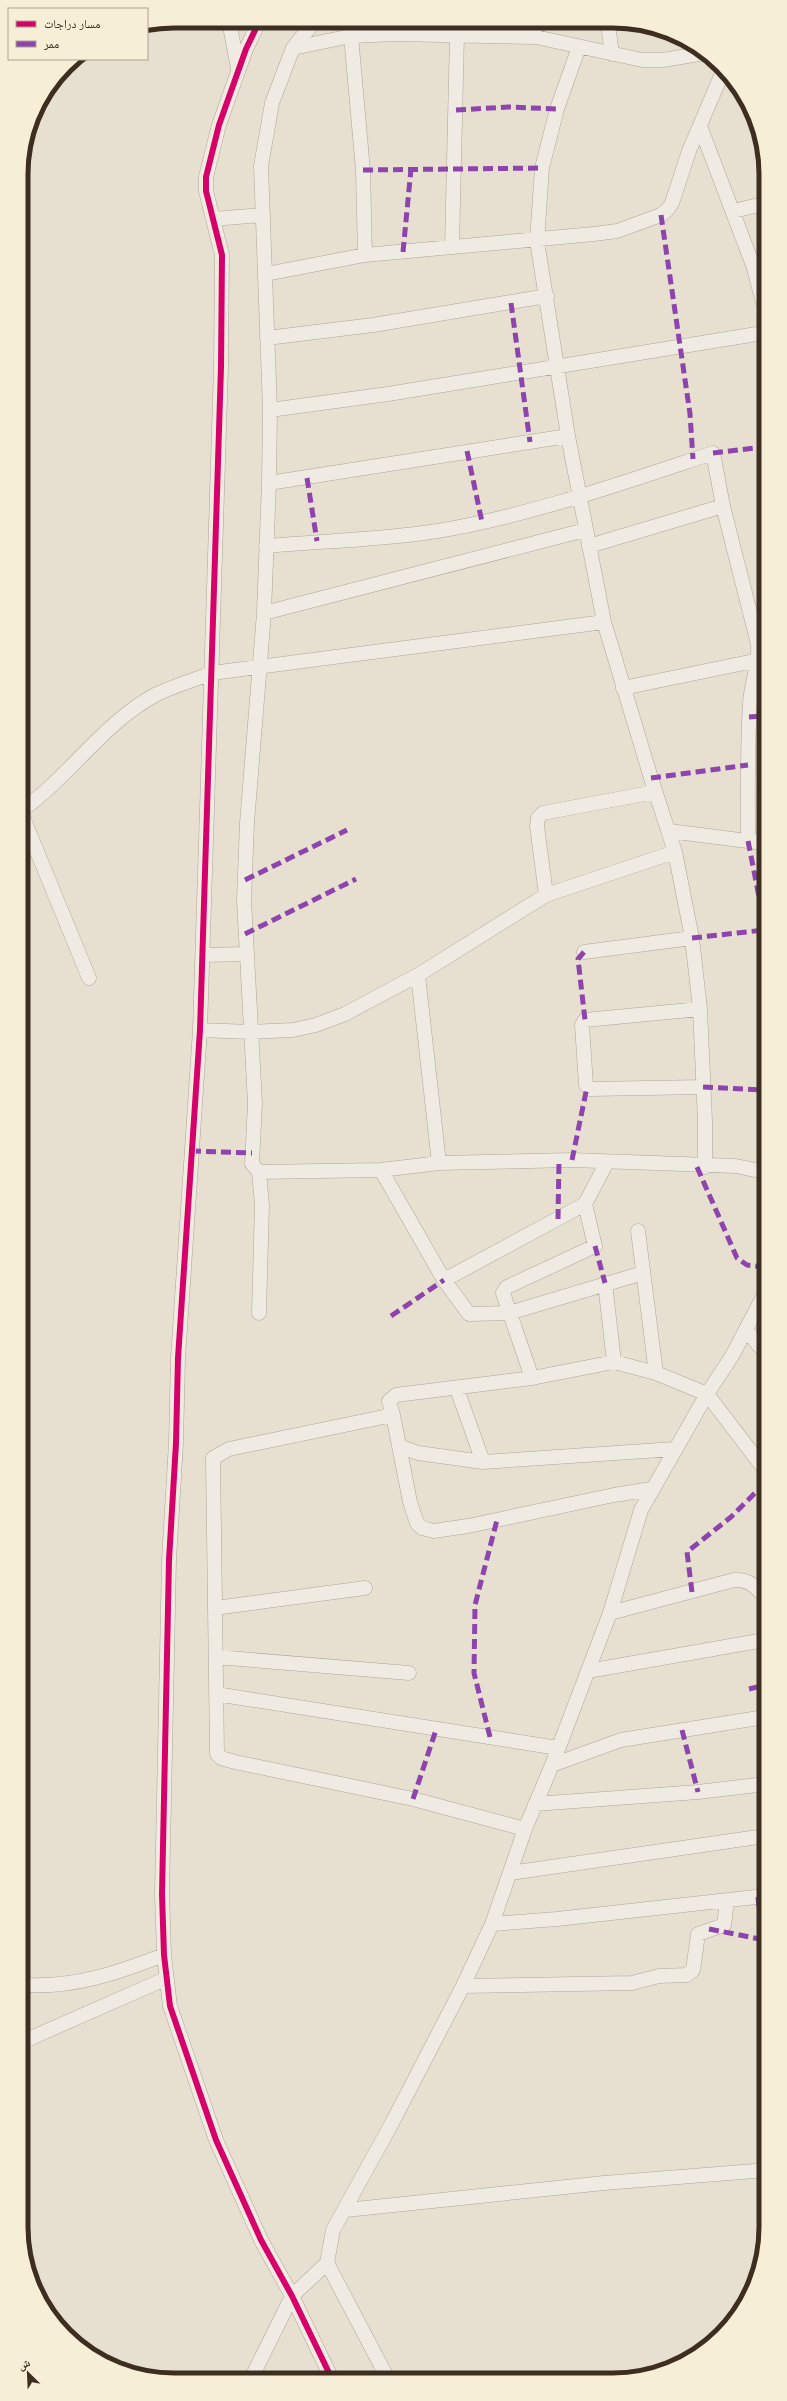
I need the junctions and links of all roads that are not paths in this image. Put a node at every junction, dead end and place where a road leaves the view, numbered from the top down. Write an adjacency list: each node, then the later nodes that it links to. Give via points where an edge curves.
1 (230, 28): 13 (street)
2 (256, 28): 13 (street)
3 (309, 28): 10 (street)
4 (533, 28): 8 (street)
5 (609, 28): 11 (street)
6 (457, 35): 7 (street); 8 (street); 21 (street)
7 (351, 36): 10 (street); 22 (street, via 363,170)
8 (536, 37): 9 (street)
9 (579, 47): 11 (street); 20 (street, via 557,108 542,168)
10 (293, 48): 18 (street, via 272,103 261,166)
11 (612, 54): 12 (street, via 653,60)
12 (696, 54)
13 (238, 69): 19 (street, via 208,165 206,191)
14 (721, 76): 15 (street)
15 (700, 126): 17 (street); 20 (street, via 672,203 661,215 617,231)
16 (759, 205): 17 (street)
17 (733, 211): 24 (street)
18 (263, 215): 19 (street); 23 (street)
19 (213, 219): 41 (street, via 222,255 222,278)
20 (537, 241): 21 (street); 25 (street)
21 (452, 246): 22 (street)
22 (365, 255): 23 (street)
23 (266, 274): 27 (street)
24 (759, 287)
25 (547, 296): 27 (street, via 373,325); 28 (street)
26 (759, 334): 28 (street)
27 (267, 338): 29 (street)
28 (558, 366): 29 (street, via 388,394); 30 (street)
29 (270, 410): 31 (street)
30 (568, 436): 31 (street); 32 (street)
31 (269, 483): 35 (street)
32 (580, 495): 33 (street, via 713,453); 34 (street); 35 (street, via 482,522 437,531)
33 (723, 506): 36 (street); 39 (street, via 758,644)
34 (585, 530): 36 (street); 37 (street)
35 (266, 546): 37 (street)
36 (589, 546): 38 (street)
37 (264, 613): 40 (street)
38 (604, 622): 40 (street); 43 (street)
39 (759, 660): 42 (street); 43 (street)
40 (260, 667): 41 (street); 54 (street, via 247,823 244,900)
41 (212, 673): 45 (street, via 157,694 129,714 44,794); 55 (street)
42 (758, 682): 48 (street, via 749,717)
43 (623, 688): 44 (street)
44 (656, 792): 47 (street); 51 (street, via 543,813 538,818 537,826)
45 (28, 806)
46 (28, 830): 57 (street)
47 (669, 831): 48 (street); 50 (street)
48 (748, 840): 49 (street)
49 (759, 842)
50 (676, 852): 51 (street); 52 (street)
51 (546, 895): 56 (street)
52 (692, 938): 53 (street); 58 (street)
53 (584, 952)
54 (247, 954): 55 (street); 60 (street)
55 (203, 955): 59 (street)
56 (418, 975): 60 (street, via 345,1014 316,1025 293,1030); 62 (street)
57 (88, 978)
58 (700, 1009): 61 (street); 61 (street, via 585,1020 582,1025 586,1085 590,1089)
59 (200, 1030): 60 (street); 109 (street, via 178,1358 169,1560 162,1894)
60 (251, 1032): 67 (street, via 255,1103 252,1164)
61 (703, 1087): 64 (street)
62 (439, 1162): 63 (street); 65 (street)
63 (607, 1162): 64 (street); 68 (street)
64 (705, 1166): 66 (street, via 736,1166)
65 (381, 1170): 67 (street); 71 (street)
66 (759, 1171)
67 (259, 1172): 74 (street, via 262,1204)
68 (585, 1204): 71 (street); 75 (street, via 595,1246 507,1287 503,1293)
69 (638, 1231): 70 (street)
70 (644, 1273): 72 (street); 79 (street)
71 (444, 1280): 75 (street, via 469,1314)
72 (605, 1283): 75 (street); 78 (street)
73 (759, 1303): 76 (street)
74 (259, 1313)
75 (509, 1313): 80 (street)
76 (746, 1330): 77 (street); 82 (street, via 724,1369)
77 (759, 1346)
78 (614, 1362): 79 (street); 80 (street)
79 (656, 1373): 82 (street)
80 (532, 1378): 81 (street)
81 (457, 1389): 83 (street, via 396,1395 389,1400); 86 (street)
82 (706, 1394): 85 (street); 87 (street)
83 (392, 1415): 84 (street); 91 (street, via 229,1449 216,1455 213,1465)
84 (399, 1446): 86 (street, via 418,1453); 88 (street, via 410,1502 417,1523 422,1528 434,1531)
85 (675, 1449): 86 (street); 88 (street)
86 (483, 1462)
87 (759, 1462)
88 (651, 1490): 92 (street, via 634,1528)
89 (365, 1588): 91 (street)
90 (759, 1590): 92 (street, via 744,1580 734,1580)
91 (215, 1608): 94 (street)
92 (610, 1613): 95 (street)
93 (759, 1641): 95 (street)
94 (216, 1657): 96 (street); 97 (street)
95 (588, 1671): 99 (street)
96 (409, 1673)
97 (216, 1694): 99 (street); 103 (street, via 216,1750 221,1758 413,1800)
98 (759, 1718): 100 (street, via 614,1742)
99 (558, 1748): 100 (street)
100 (552, 1765): 102 (street)
101 (759, 1785): 102 (street, via 698,1792)
102 (535, 1804): 103 (street)
103 (525, 1829): 105 (street)
104 (759, 1837): 105 (street)
105 (510, 1872): 108 (street)
106 (759, 1897): 107 (street)
107 (727, 1900): 108 (street); 112 (street, via 724,1925 701,1932 696,1937 693,1970 687,1975 659,1976 632,1983)
108 (492, 1924): 112 (street)
109 (164, 1955): 110 (street); 111 (street, via 122,1971 78,1983)
110 (166, 1979): 113 (street); 117 (street, via 175,2025 216,2140 261,2240)
111 (28, 1985)
112 (463, 1986): 115 (street)
113 (28, 2038)
114 (759, 2171): 115 (street, via 604,2183)
115 (346, 2210): 116 (street, via 333,2230)
116 (327, 2263): 117 (street); 120 (street)
117 (292, 2296): 118 (street); 119 (street)
118 (254, 2373)
119 (329, 2373)
120 (384, 2373)

